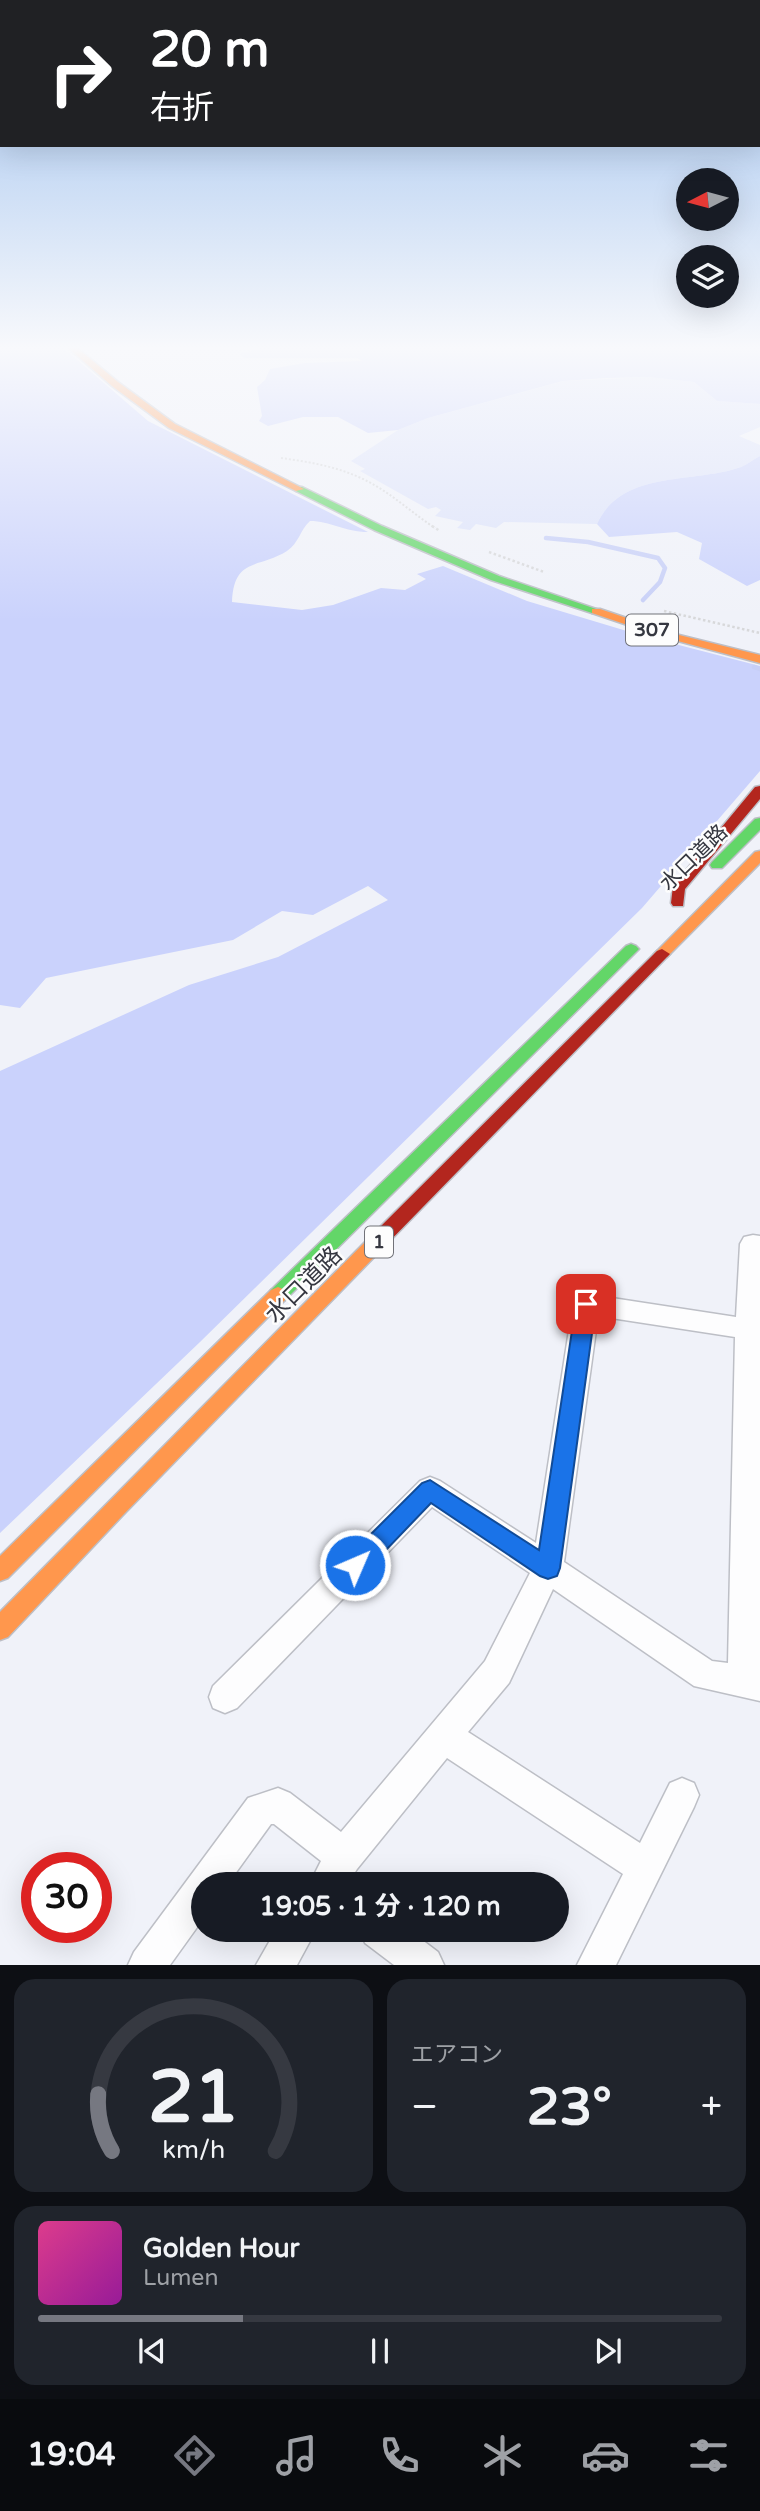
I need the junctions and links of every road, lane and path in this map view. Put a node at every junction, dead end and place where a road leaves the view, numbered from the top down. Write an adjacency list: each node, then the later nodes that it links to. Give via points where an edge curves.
1 (192, 438): 6 (highway, 307, via 431,552)
2 (274, 457): 3 (path, via 357,476)
3 (442, 533)
4 (485, 550): 5 (path)
5 (547, 573)
6 (546, 593): 9 (highway, 307); 10 (highway, 307, via 667,635)
7 (665, 611): 8 (path)
8 (760, 633)
9 (760, 645)
10 (760, 660)
11 (760, 790): 12 (highway, 水口道路, via 678,888 674,907)
12 (760, 822)
13 (760, 855): 15 (highway, 水口道路 / 1)
14 (760, 871): 15 (highway, 1, via 730,896)
15 (717, 899): 21 (highway, 水口道路 / 1)
16 (642, 938): 20 (highway, 水口道路 / 1)
17 (760, 1245): 18 (street, via 753,1244)
18 (749, 1329): 19 (street, via 586,1304); 22 (street)
19 (548, 1568): 22 (street, via 706,1675); 23 (street, via 430,1490); 24 (street, via 497,1672)
20 (0, 1571)
21 (0, 1629)
22 (752, 1684)
23 (225, 1697)
24 (444, 1736): 26 (street); 27 (street)
25 (682, 1795): 26 (street)
26 (646, 1867): 35 (street)
27 (335, 1870): 28 (street, via 278,1805 260,1810)
28 (214, 1872)
29 (191, 1904): 32 (street)
30 (290, 1942): 33 (street)
31 (394, 1942): 34 (street)
32 (146, 1965)
33 (275, 1965)
34 (425, 1965)
35 (596, 1965)

